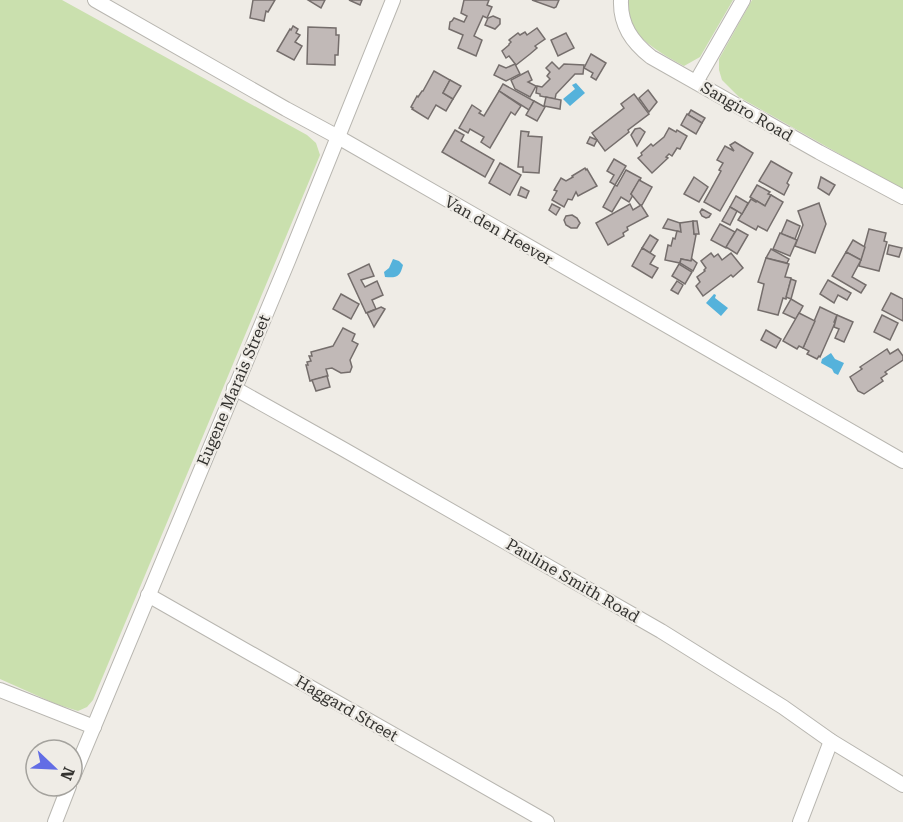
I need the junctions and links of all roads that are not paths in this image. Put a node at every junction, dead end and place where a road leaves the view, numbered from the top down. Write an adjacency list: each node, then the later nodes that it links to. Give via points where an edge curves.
1 (95, 0): 6 (street, Van den Heever)
2 (393, 0): 6 (street, Eugene Marais Street)
3 (621, 0): 5 (street, Sangiro Road, via 624,27 638,47)
4 (743, 0): 5 (street)
5 (696, 82): 7 (street, Sangiro Road)
6 (338, 136): 8 (street, Eugene Marais Street); 9 (street, Van den Heever)
7 (903, 197)
8 (234, 388): 10 (street, Eugene Marais Street); 13 (street, Pauline Smith Road, via 661,631)
9 (903, 461)
10 (148, 595): 12 (street, Eugene Marais Street); 18 (street, Haggard Street)
11 (0, 690): 12 (street)
12 (93, 727): 14 (street, Eugene Marais Street)
13 (831, 741): 15 (street, Pauline Smith Road); 19 (street)
14 (84, 749)
15 (903, 785)
16 (64, 798): 17 (street)
17 (55, 822)
18 (547, 822)
19 (800, 822)

